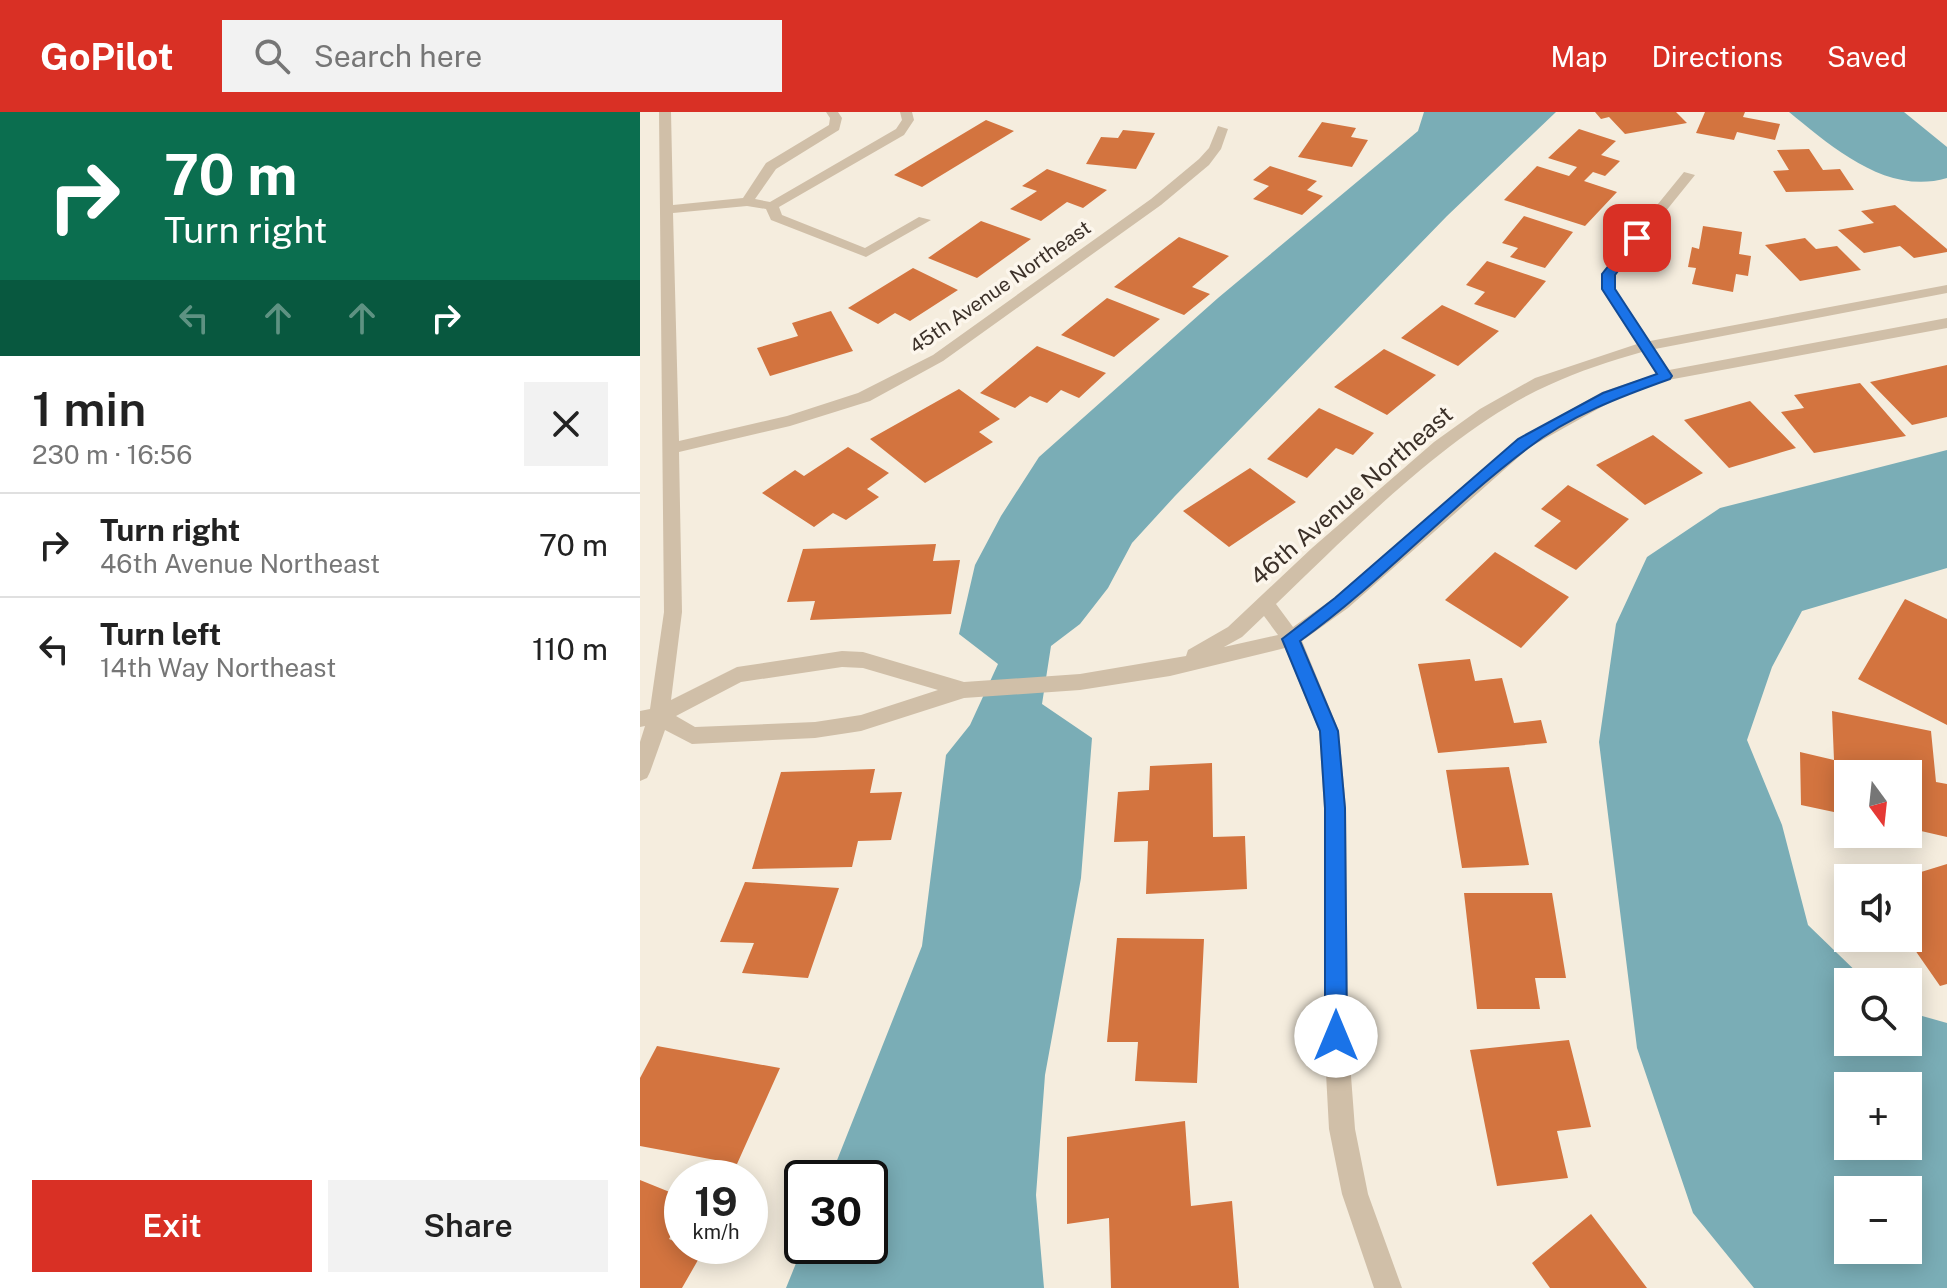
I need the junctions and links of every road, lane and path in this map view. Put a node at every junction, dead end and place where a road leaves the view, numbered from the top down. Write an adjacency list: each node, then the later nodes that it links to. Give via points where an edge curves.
1 (665, 112): 8 (street)
2 (832, 112): 6 (street, via 835,127 771,166)
3 (906, 112): 7 (street, via 908,120 900,132)
4 (1222, 129): 14 (street, 45th Avenue Northeast, via 1204,162 1168,192 938,358 864,397 790,421)
5 (1689, 175): 12 (street, via 1608,274 1608,289)
6 (747, 202): 7 (street); 8 (street)
7 (772, 206): 9 (street, via 776,217 866,253)
8 (667, 210): 14 (street)
9 (924, 220)
10 (1947, 289): 12 (street, 46th Avenue Northeast)
11 (1947, 323): 13 (street, 46th Avenue Northeast)
12 (1647, 346): 13 (street); 15 (street, 46th Avenue Northeast, via 1541,382 1486,413 1440,446)
13 (1665, 376): 16 (street, 46th Avenue Northeast, via 1608,396 1524,443 1341,603)
14 (672, 448): 19 (street, via 673,612)
15 (1266, 604): 16 (street); 17 (street, 46th Avenue Northeast, via 1235,632)
16 (1291, 639): 17 (street, 46th Avenue Northeast); 21 (street, via 1329,731 1342,1129 1355,1194)
17 (1170, 668): 18 (street, 46th Avenue Northeast, via 1080,682)
18 (964, 690): 19 (street, 46th Avenue Northeast, via 861,723 815,730 692,736); 19 (street, 46th Avenue Northeast, via 863,660 842,659 737,675)
19 (650, 718): 20 (street)
20 (640, 772)
21 (1388, 1288)

